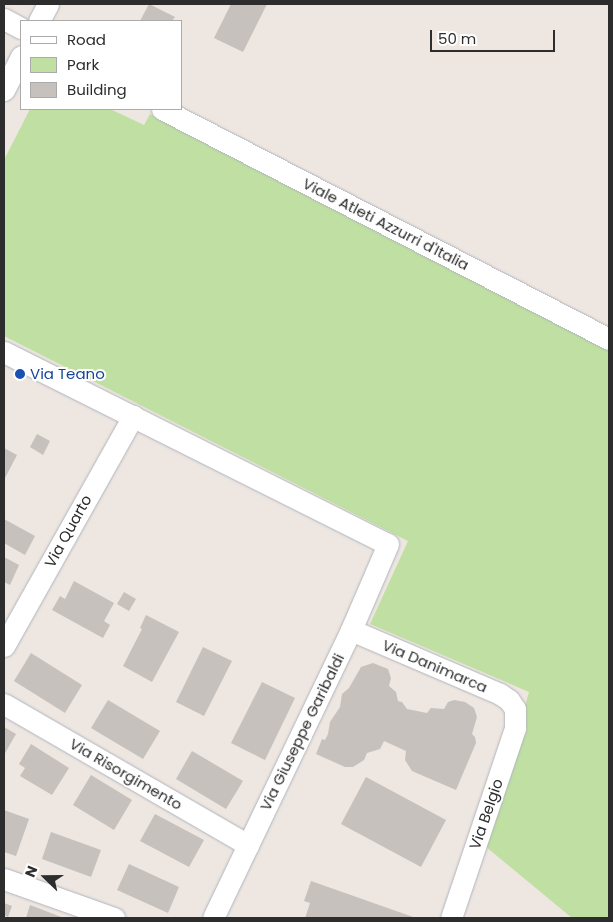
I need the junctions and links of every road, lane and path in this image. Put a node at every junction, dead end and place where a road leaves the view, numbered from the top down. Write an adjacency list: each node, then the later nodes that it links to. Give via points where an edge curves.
1 (48, 4): 3 (street)
2 (4, 19): 4 (street)
3 (40, 20)
4 (20, 27)
5 (20, 58): 6 (street)
6 (4, 90)
7 (164, 110): 8 (street, Viale Atleti Azzurri d'Italia)
8 (609, 339)
9 (4, 352): 10 (street)
10 (133, 416): 11 (street, Via Giuseppe Garibaldi, via 388,544); 12 (street, Via Quarto)
11 (350, 630): 14 (street, Via Danimarca, via 500,694); 15 (street, Via Giuseppe Garibaldi)
12 (4, 646)
13 (4, 704): 15 (street, Via Risorgimento)
14 (515, 709): 19 (street, Via Belgio, via 515,728)
15 (248, 845): 18 (street, Via Giuseppe Garibaldi)
16 (4, 879): 17 (street)
17 (114, 918)
18 (213, 918)
19 (451, 918)

